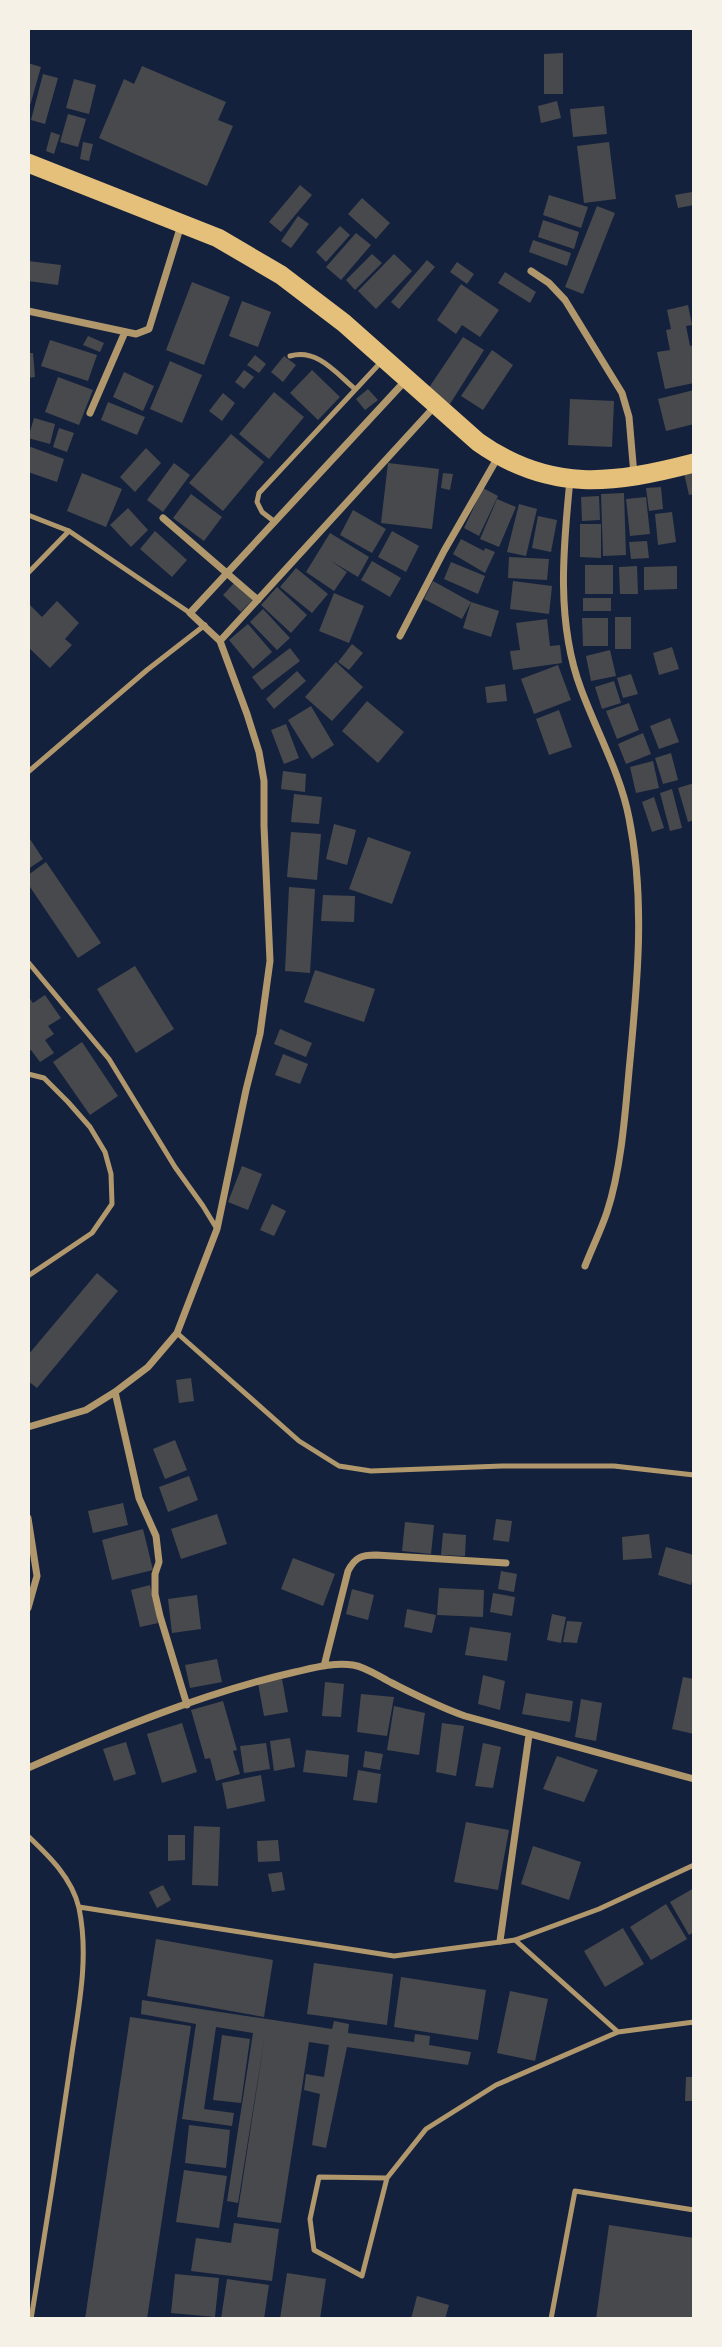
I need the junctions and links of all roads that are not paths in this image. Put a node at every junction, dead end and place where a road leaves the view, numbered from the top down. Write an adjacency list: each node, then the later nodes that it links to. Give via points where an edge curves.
1 (28, 163): 2 (highway)
2 (181, 224): 5 (street, via 149,329); 7 (highway, via 218,238 281,275)
3 (531, 271): 14 (street, via 565,300 622,393)
4 (28, 311): 5 (street)
5 (125, 332): 11 (street)
6 (290, 356): 9 (lane, via 306,352 318,358)
7 (383, 359): 8 (highway); 9 (lane)
8 (407, 380): 10 (highway); 18 (street)
9 (355, 389): 18 (lane, via 259,493 262,512)
10 (436, 406): 12 (highway); 22 (street)
11 (90, 413)
12 (498, 456): 15 (highway, via 536,474); 25 (street)
13 (694, 463): 14 (highway)
14 (634, 476): 15 (highway)
15 (570, 479): 31 (street, via 564,566 569,647 629,817 640,903 623,1137 608,1211)
16 (28, 515): 19 (lane)
17 (163, 518): 21 (street)
18 (275, 522): 21 (street)
19 (69, 531): 20 (lane); 23 (lane)
20 (28, 573)
21 (228, 573): 22 (street); 23 (street)
22 (258, 600): 26 (street)
23 (190, 614): 24 (street)
24 (205, 625): 26 (street); 27 (lane)
25 (400, 636)
26 (220, 641): 30 (street, via 247,714 264,781 270,961 260,1034)
27 (28, 772)
28 (28, 962): 30 (lane, via 109,1059)
29 (28, 1074): 32 (lane, via 44,1079 90,1127 105,1152 112,1204 92,1233)
30 (218, 1230): 33 (street)
31 (585, 1266)
32 (28, 1276)
33 (177, 1333): 34 (street, via 148,1367); 36 (lane, via 299,1441 339,1466 371,1471 614,1466)
34 (115, 1392): 35 (street, via 86,1410); 41 (street, via 139,1498 156,1536 155,1594)
35 (28, 1427)
36 (694, 1475)
37 (28, 1518): 39 (street, via 37,1576)
38 (506, 1563): 40 (street, via 363,1555 348,1571)
39 (28, 1608)
40 (324, 1666): 41 (street, via 254,1681); 42 (street, via 355,1665 439,1707)
41 (187, 1704): 43 (street)
42 (529, 1735): 44 (street); 49 (street)
43 (28, 1768)
44 (694, 1779)
45 (28, 1836): 47 (lane, via 69,1883)
46 (694, 1865): 48 (lane, via 599,1909)
47 (79, 1907): 49 (lane, via 394,1956); 55 (lane, via 85,1955)
48 (515, 1940): 49 (lane); 51 (lane)
49 (500, 1941)
50 (694, 2022): 51 (lane)
51 (618, 2032): 52 (lane, via 496,2085 426,2129)
52 (387, 2178): 52 (lane, via 319,2177 310,2219 314,2250 362,2276)
53 (691, 2209): 54 (lane); 56 (lane, via 575,2191)
54 (694, 2217)
55 (32, 2319)
56 (551, 2319)

